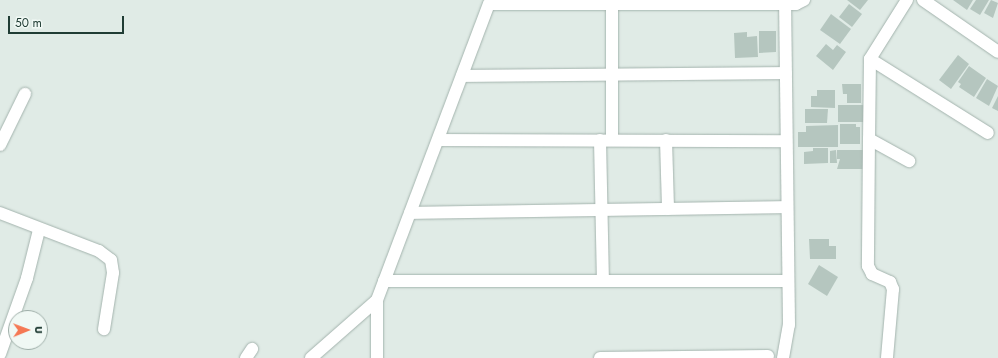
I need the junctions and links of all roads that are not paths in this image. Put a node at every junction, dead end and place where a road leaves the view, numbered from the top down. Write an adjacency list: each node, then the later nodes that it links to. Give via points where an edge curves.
1 (804, 0): 6 (street, via 796,4)
2 (907, 0): 8 (street)
3 (923, 0): 7 (street)
4 (647, 1): 5 (street); 6 (street)
5 (612, 2): 10 (street); 11 (street, via 489,4)
6 (785, 2): 9 (street)
7 (998, 52)
8 (870, 59): 13 (street); 14 (street)
9 (786, 74): 10 (street); 18 (street)
10 (612, 75): 11 (street); 16 (street)
11 (462, 76): 15 (street)
12 (25, 94): 19 (street)
13 (988, 132)
14 (869, 139): 20 (street); 38 (street, via 868,266 872,274 890,282 894,289)
15 (438, 140): 16 (street); 25 (street)
16 (606, 140): 17 (street); 23 (street)
17 (666, 140): 18 (street); 22 (street)
18 (786, 141): 21 (street)
19 (0, 145)
20 (909, 161)
21 (787, 207): 22 (street); 29 (street)
22 (668, 209): 23 (street)
23 (601, 210): 25 (street); 27 (street)
24 (0, 213): 26 (street)
25 (410, 213): 28 (street)
26 (39, 230): 31 (street, via 99,251 111,260 114,273); 32 (street, via 27,278)
27 (603, 280): 28 (street); 29 (street)
28 (384, 281): 30 (street)
29 (788, 281): 37 (street, via 789,325)
30 (377, 300): 34 (street); 35 (street)
31 (104, 329)
32 (0, 354)
33 (768, 356): 36 (street)
34 (311, 358)
35 (378, 358)
36 (600, 358)
37 (783, 358)
38 (887, 358)

